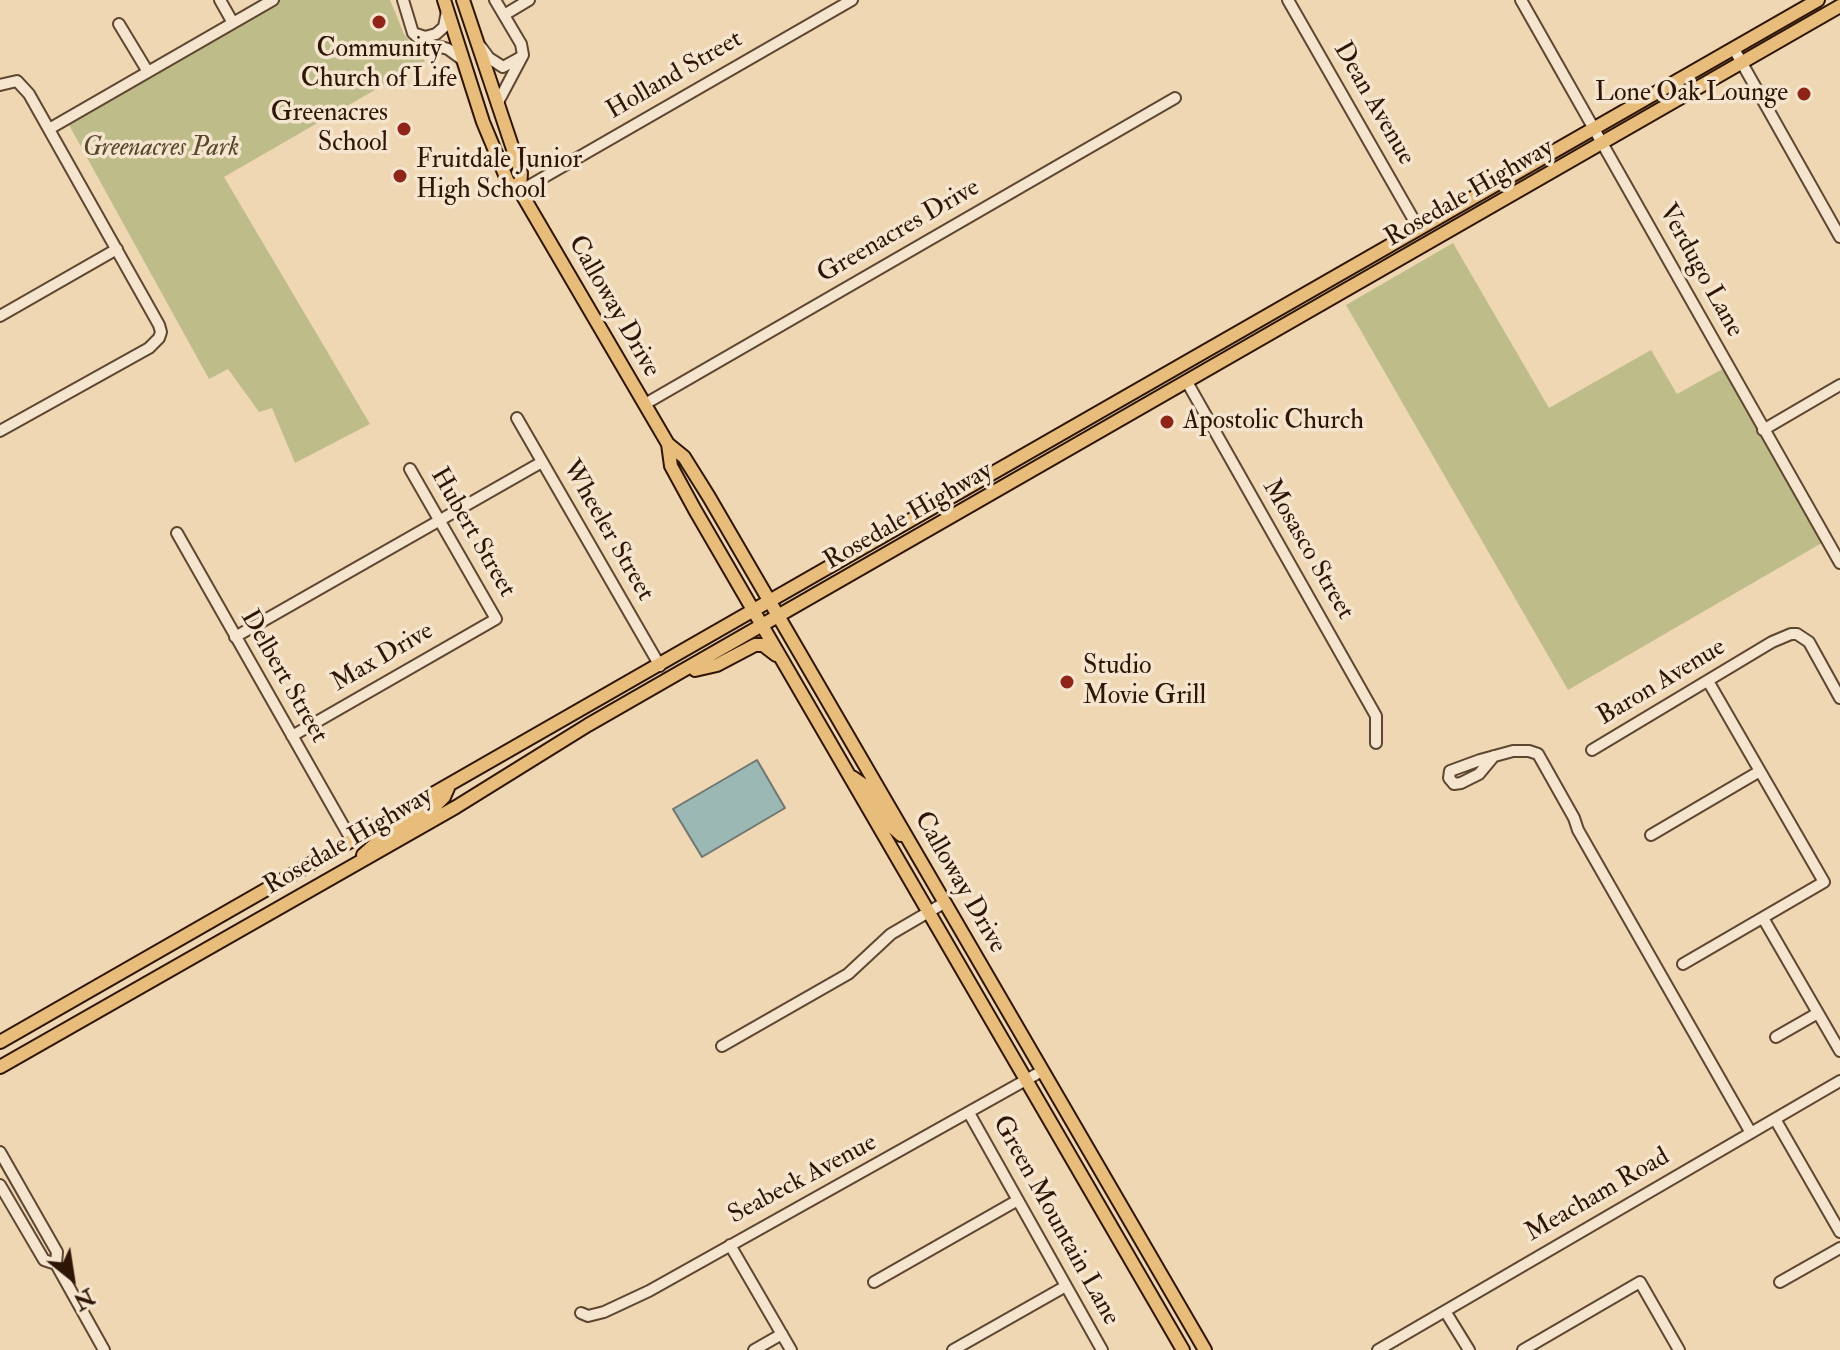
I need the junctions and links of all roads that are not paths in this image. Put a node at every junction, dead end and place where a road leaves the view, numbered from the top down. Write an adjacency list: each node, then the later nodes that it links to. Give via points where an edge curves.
1 (220, 0): 16 (street)
2 (273, 0): 16 (street)
3 (403, 0): 18 (street)
4 (463, 0): 19 (main road, Calloway Drive)
5 (495, 0): 14 (street)
6 (529, 0): 14 (street)
7 (852, 0): 32 (street, Holland Street)
8 (1288, 0): 34 (street, Dean Avenue)
9 (1521, 0): 28 (street, Verdugo Lane)
10 (1818, 0): 20 (main road, Rosedale Highway)
11 (1839, 0): 15 (main road)
12 (445, 5): 18 (street, via 444,27 425,37); 22 (main road, Calloway Drive)
13 (1840, 6): 15 (main road, Rosedale Highway)
14 (504, 15): 21 (street)
15 (1813, 21): 23 (main road, Rosedale Highway)
16 (233, 23): 24 (street)
17 (119, 24): 24 (street)
18 (413, 33): 22 (street)
19 (476, 40): 21 (street, via 503,67); 27 (main road, Calloway Drive)
20 (1734, 49): 23 (street); 28 (main road, Rosedale Highway)
21 (523, 55): 27 (street)
22 (463, 60): 32 (main road, Calloway Drive, via 508,182)
23 (1742, 63): 30 (main road, Rosedale Highway); 35 (street)
24 (148, 72): 29 (street)
25 (0, 85): 29 (street, via 17,81)
26 (1175, 98): 42 (street, Greenacres Drive)
27 (497, 104): 32 (main road, Calloway Drive, via 521,173)
28 (1595, 128): 30 (street, Verdugo Lane); 31 (main road, Rosedale Highway)
29 (49, 129): 36 (street)
30 (1603, 143): 33 (main road, Rosedale Highway); 44 (street, Verdugo Lane)
31 (1509, 178): 33 (main road, via 1494,195 1457,217); 34 (main road, Rosedale Highway)
32 (520, 191): 42 (main road, Calloway Drive)
33 (1457, 227): 37 (main road, Rosedale Highway)
34 (1419, 229): 37 (main road, via 1413,244 1339,287); 39 (main road, Rosedale Highway)
35 (1840, 237)
36 (117, 249): 38 (street); 45 (street, via 159,325 159,338)
37 (1316, 308): 40 (main road, Rosedale Highway)
38 (0, 316)
39 (1167, 374): 47 (main road, Rosedale Highway); 50 (main road, via 1123,409 1038,458)
40 (1187, 382): 50 (main road, Rosedale Highway); 67 (street, Mosasco Street, via 1376,716)
41 (1840, 385): 44 (street)
42 (645, 404): 46 (main road, Calloway Drive)
43 (517, 418): 48 (street, Wheeler Street)
44 (1763, 430): 54 (street, Verdugo Lane)
45 (0, 431)
46 (668, 444): 55 (main road, Calloway Drive, via 684,457); 56 (main road, Calloway Drive, via 671,466)
47 (1020, 458): 51 (main road, via 1017,471); 55 (main road, Rosedale Highway)
48 (542, 462): 52 (street); 62 (street, Wheeler Street)
49 (410, 469): 52 (street, Hubert Street)
50 (1031, 472): 51 (main road, Rosedale Highway)
51 (958, 513): 57 (main road, Rosedale Highway)
52 (439, 520): 58 (street, Hubert Street); 60 (street)
53 (177, 533): 60 (street, Delbert Street)
54 (1840, 563)
55 (771, 602): 56 (main road, Rosedale Highway); 57 (main road, Calloway Drive)
56 (754, 612): 59 (main road, Calloway Drive); 62 (main road, Rosedale Highway)
57 (779, 617): 59 (main road, Rosedale Highway); 75 (main road, Calloway Drive)
58 (496, 619): 66 (street, Max Drive)
59 (762, 627): 61 (main road, Calloway Drive); 63 (main road, Rosedale Highway)
60 (235, 637): 66 (street, Delbert Street)
61 (781, 660): 63 (main road, via 769,648 755,645 717,665); 71 (main road, Calloway Drive)
62 (660, 666): 72 (main road, Rosedale Highway)
63 (669, 680): 76 (main road, Rosedale Highway)
64 (1708, 681): 65 (street, Baron Avenue, via 1782,637 1797,634 1814,649); 68 (street, Baron Avenue); 70 (street)
65 (1840, 698)
66 (292, 736): 74 (street, Delbert Street)
67 (1376, 743)
68 (1592, 750)
69 (1494, 756): 92 (street, via 1513,751 1538,754)
70 (1760, 771): 73 (street); 79 (street, via 1824,882)
71 (851, 777): 75 (main road, via 868,788 888,823); 78 (main road, Calloway Drive)
72 (448, 786): 74 (main road, Rosedale Highway); 76 (main road, via 436,805 383,837)
73 (1651, 835)
74 (352, 841): 83 (main road, Rosedale Highway)
75 (910, 842): 77 (main road, Calloway Drive)
76 (356, 863): 86 (main road, Rosedale Highway)
77 (944, 903): 78 (street); 87 (main road, Calloway Drive)
78 (929, 911): 84 (street, via 891,934 848,974); 88 (main road, Calloway Drive)
79 (1763, 918): 80 (street); 81 (street)
80 (1683, 964)
81 (1818, 1013): 82 (street); 85 (street)
82 (1776, 1037)
83 (0, 1042)
84 (722, 1046)
85 (1840, 1051)
86 (0, 1067)
87 (1042, 1071): 88 (street, Seabeck Avenue); 97 (main road, Calloway Drive)
88 (1028, 1080): 90 (street, Seabeck Avenue); 94 (main road, Calloway Drive)
89 (1840, 1081): 91 (street, Meacham Road)
90 (969, 1113): 96 (street, Green Mountain Lane); 100 (street, Seabeck Avenue)
91 (1775, 1119): 92 (street, Meacham Road); 99 (street)
92 (1751, 1133): 107 (street, Meacham Road)
93 (0, 1152): 102 (street, via 57,1252)
94 (1074, 1161): 97 (main road, via 1092,1176 1117,1215); 98 (main road, Calloway Drive)
95 (0, 1185): 102 (street, via 44,1260)
96 (1018, 1200): 104 (street); 106 (street, Green Mountain Lane)
97 (1126, 1216): 103 (main road, Calloway Drive)
98 (1110, 1222): 103 (main road, via 1128,1238 1153,1276); 115 (main road, Calloway Drive)
99 (1840, 1232)
100 (730, 1245): 108 (street, Seabeck Avenue, via 627,1302 588,1316); 109 (street)
101 (1840, 1248): 105 (street)
102 (56, 1264): 110 (street)
103 (1162, 1278): 116 (main road, Calloway Drive)
104 (874, 1282)
105 (1780, 1282)
106 (1066, 1286): 113 (street); 114 (street, Green Mountain Lane)
107 (1445, 1311): 117 (street, Meacham Road); 118 (street)
108 (581, 1313)
109 (782, 1334): 111 (street); 112 (street)
110 (104, 1350)
111 (754, 1350)
112 (791, 1350)
113 (953, 1350)
114 (1102, 1350)
115 (1183, 1350)
116 (1205, 1350)
117 (1378, 1350)
118 (1469, 1350)
119 (1523, 1350): 120 (street, via 1640,1282)
120 (1679, 1350)

